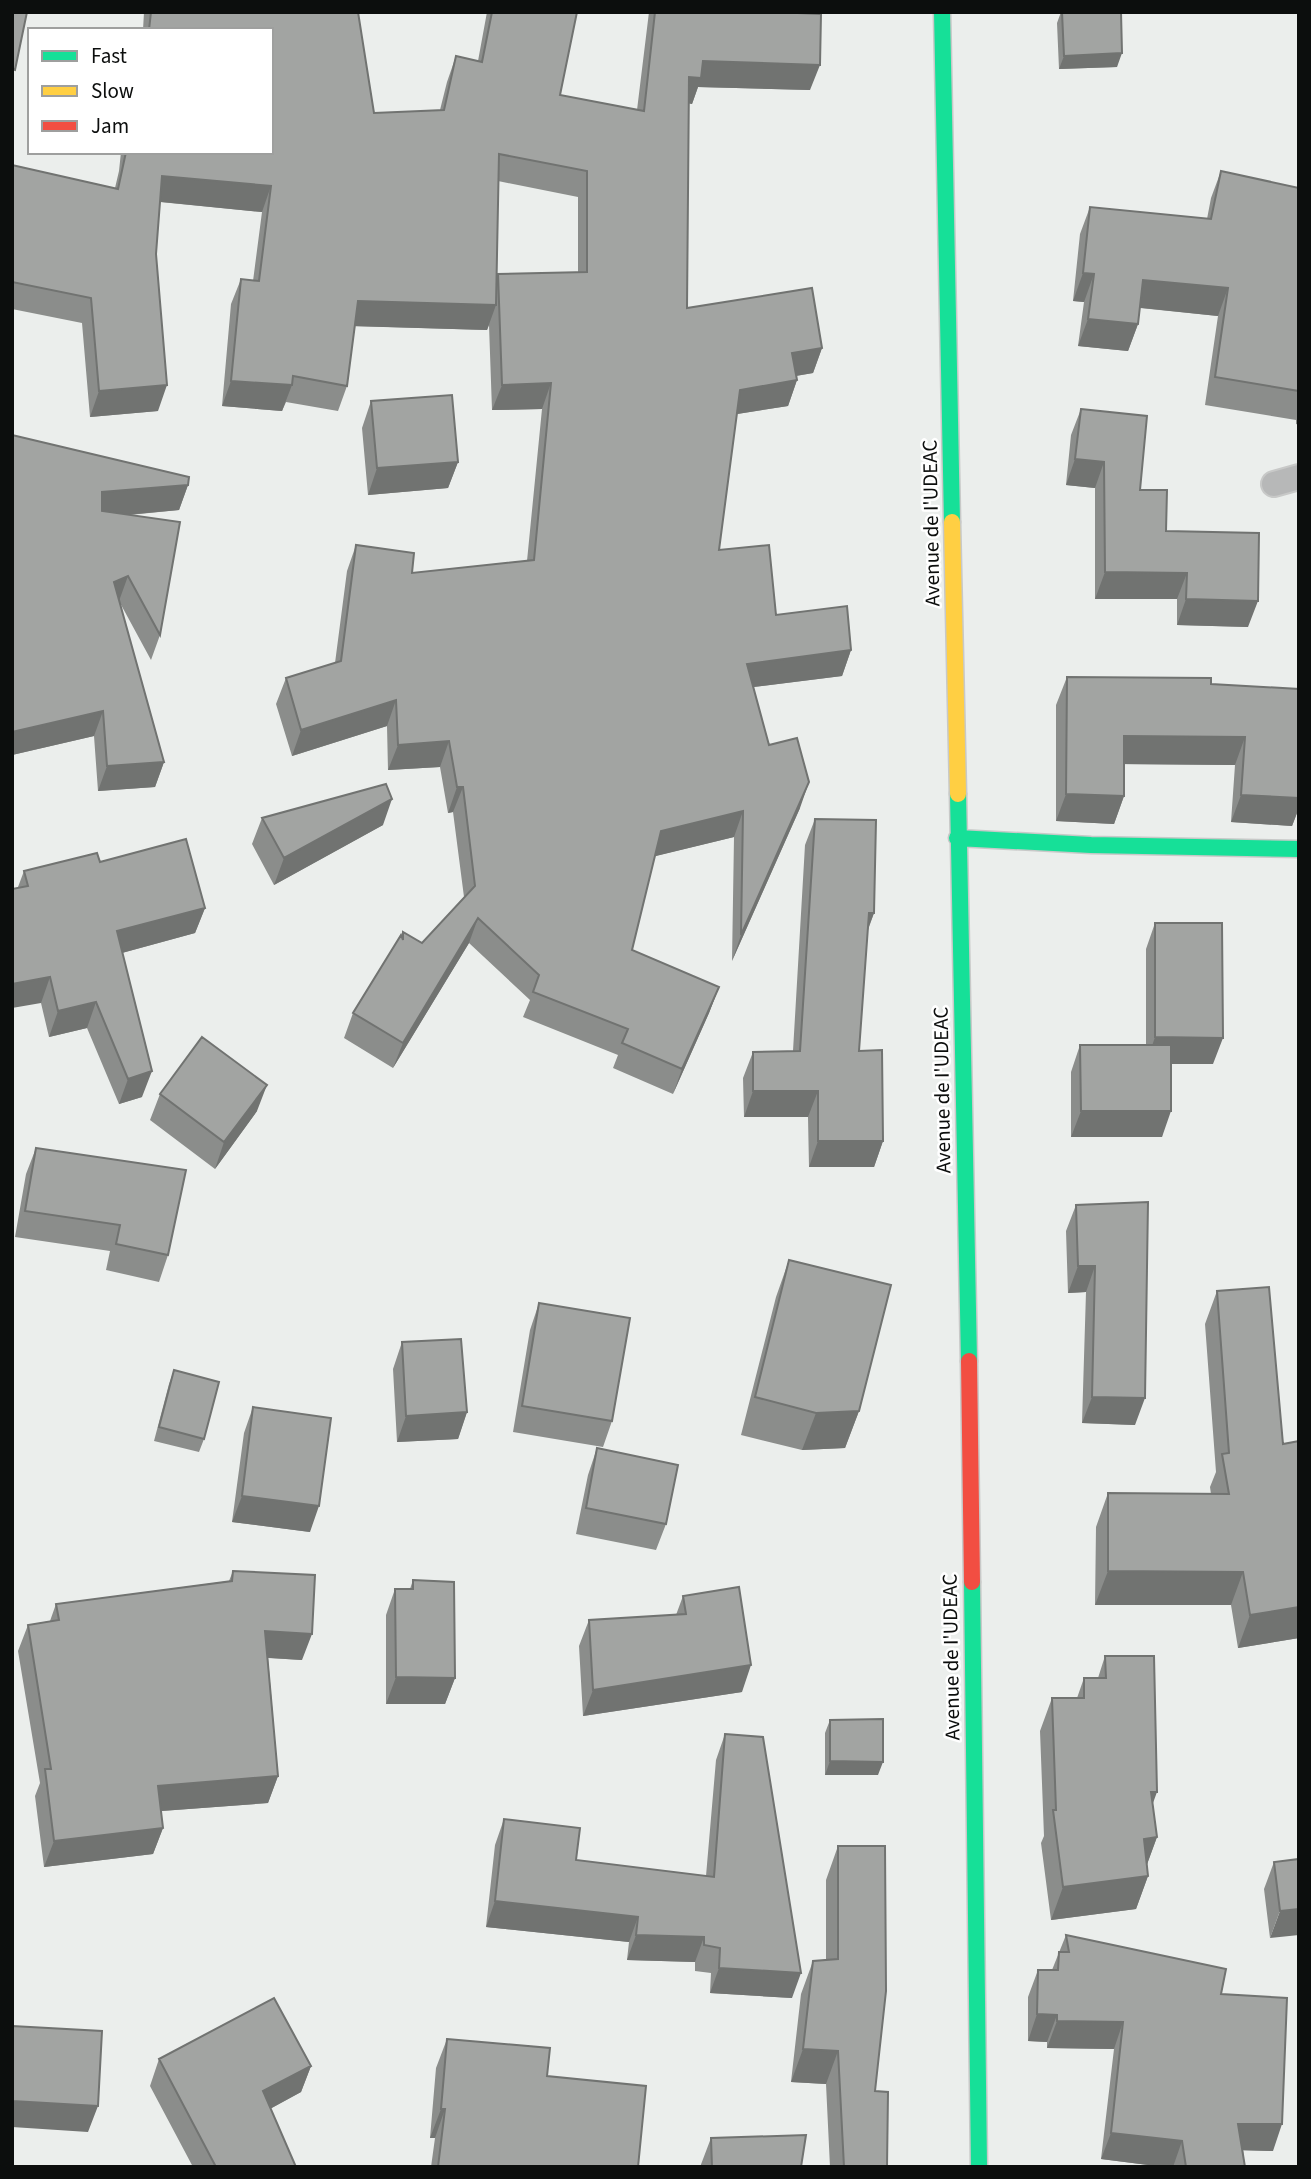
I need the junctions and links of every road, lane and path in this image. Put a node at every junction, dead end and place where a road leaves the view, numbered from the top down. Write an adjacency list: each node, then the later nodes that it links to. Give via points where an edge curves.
1 (942, 12): 4 (main road, Avenue de I'UDEAC)
2 (1299, 477): 3 (lane)
3 (1274, 484)
4 (957, 838): 5 (main road); 6 (main road, Avenue de I'UDEAC, via 968,1291)
5 (1299, 849)
6 (979, 2167)

